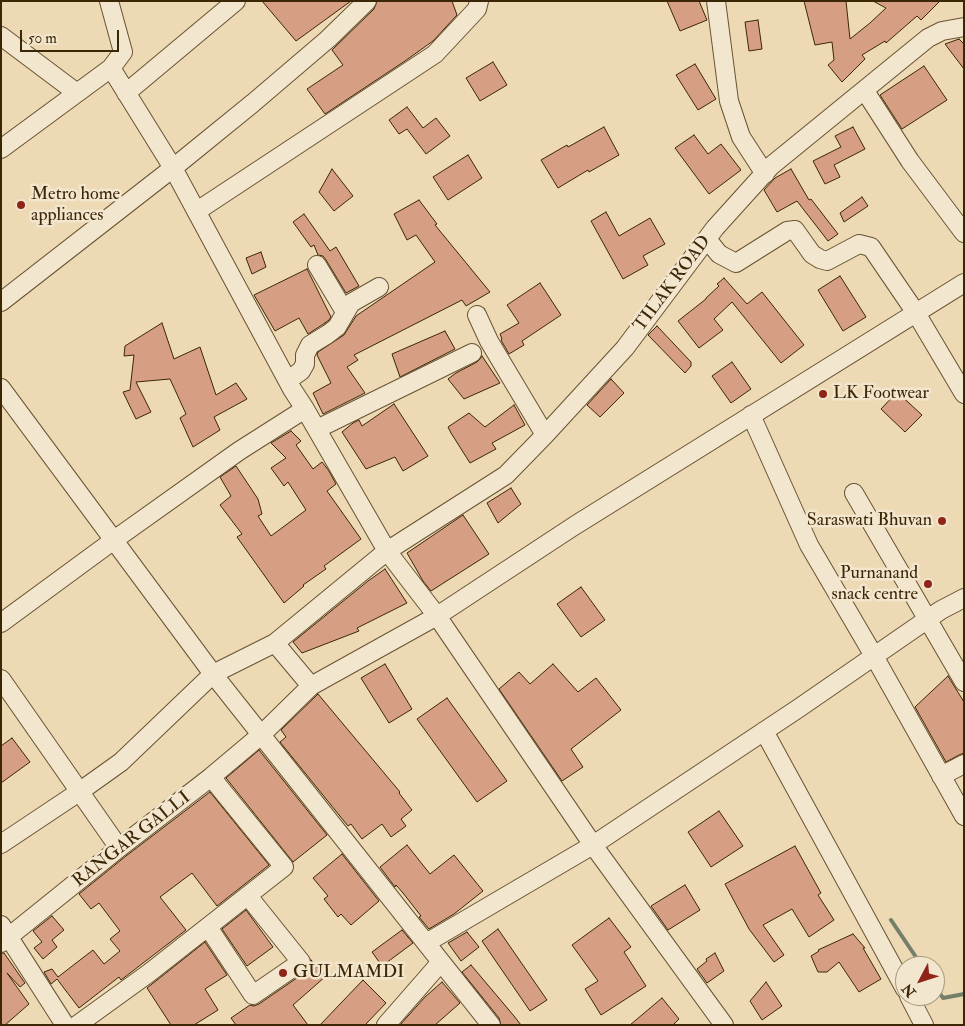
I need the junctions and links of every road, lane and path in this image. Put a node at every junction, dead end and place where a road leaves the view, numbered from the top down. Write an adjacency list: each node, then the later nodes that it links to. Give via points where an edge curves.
1 (109, 1): 8 (street, via 123,52)
2 (236, 1): 11 (street)
3 (367, 1): 13 (street, via 328,39)
4 (479, 1): 15 (street, via 477,9 435,54)
5 (716, 1): 14 (street, via 729,101 741,137)
6 (964, 27): 9 (street, TILAK ROAD, via 942,31 928,38)
7 (1, 36): 10 (street)
8 (111, 68): 10 (street); 11 (street)
9 (864, 91): 14 (street, TILAK ROAD); 16 (street, via 910,161)
10 (77, 93): 12 (street)
11 (126, 93): 13 (street)
12 (1, 150)
13 (173, 168): 15 (street); 21 (street)
14 (765, 174): 17 (street, TILAK ROAD)
15 (197, 211): 26 (street)
16 (964, 233)
17 (707, 240): 23 (street, via 719,254 736,263 787,231 795,230 812,254 827,262 859,244 871,247); 32 (street, TILAK ROAD, via 624,348)
18 (317, 265): 22 (street)
19 (964, 282): 23 (street, RANGAR GALLI)
20 (380, 287): 22 (street, via 351,303)
21 (1, 302)
22 (345, 312): 26 (street, via 337,327 310,345 302,371)
23 (916, 313): 28 (street); 30 (street, RANGAR GALLI)
24 (477, 315): 32 (street)
25 (472, 354): 31 (street)
26 (288, 380): 29 (street)
27 (1, 388): 34 (street)
28 (964, 394)
29 (305, 408): 31 (street); 34 (street)
30 (751, 415): 37 (street, RANGAR GALLI); 41 (street, via 809,545)
31 (317, 429): 35 (street)
32 (545, 435): 35 (street, TILAK ROAD, via 506,475)
33 (854, 492): 38 (street)
34 (114, 540): 39 (street); 42 (street)
35 (387, 551): 37 (street); 40 (street, TILAK ROAD)
36 (964, 598): 38 (street)
37 (437, 616): 45 (street, RANGAR GALLI); 54 (street)
38 (928, 619): 41 (street); 44 (street)
39 (1, 623)
40 (275, 643): 42 (street, TILAK ROAD); 45 (street)
41 (874, 656): 46 (street); 49 (street)
42 (213, 674): 47 (street); 51 (street, TILAK ROAD, via 120,762)
43 (1, 679): 51 (street)
44 (964, 682)
45 (311, 686): 47 (street, RANGAR GALLI)
46 (764, 732): 54 (street); 61 (street)
47 (261, 735): 50 (street, RANGAR GALLI); 59 (street)
48 (964, 764): 49 (street)
49 (942, 776): 52 (street)
50 (211, 777): 55 (street, RANGAR GALLI); 56 (street, via 284,867)
51 (80, 792): 53 (street, TILAK ROAD); 55 (street)
52 (964, 816)
53 (1, 844)
54 (593, 845): 59 (street); 67 (street)
55 (119, 848): 58 (street, RANGAR GALLI)
56 (248, 896): 57 (street); 57 (street, via 301,962 253,995)
57 (208, 927): 64 (street)
58 (4, 935): 63 (street)
59 (426, 942): 60 (street)
60 (441, 962): 65 (street); 66 (street)
61 (895, 971)
62 (914, 1006): 68 (street)
63 (65, 1025)
64 (77, 1025)
65 (386, 1025)
66 (491, 1025)
67 (724, 1025)
68 (924, 1025)

